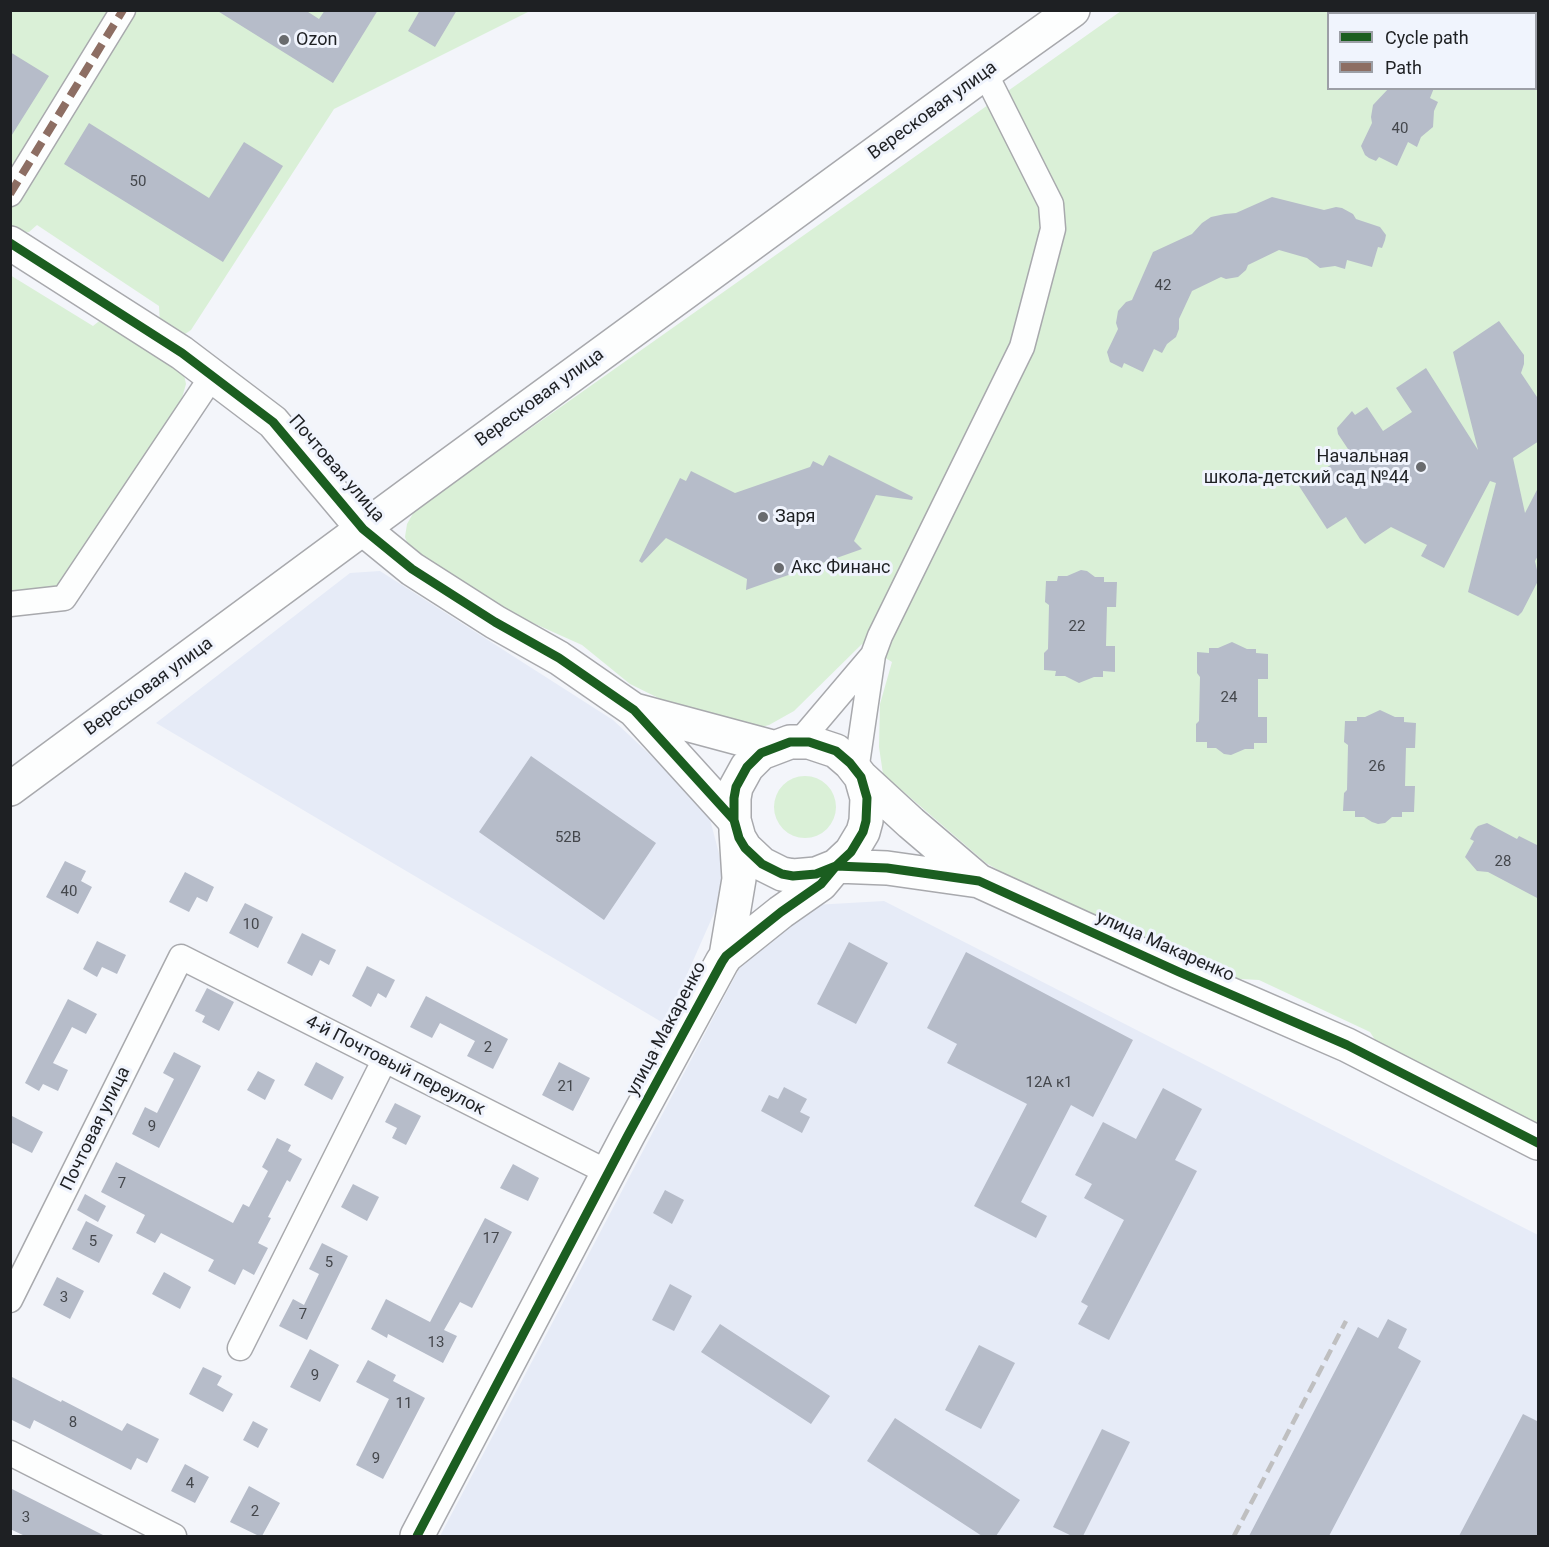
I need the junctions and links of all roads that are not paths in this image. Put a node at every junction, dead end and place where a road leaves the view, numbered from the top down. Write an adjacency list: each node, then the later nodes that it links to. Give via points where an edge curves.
1 (123, 10): 4 (street)
2 (1072, 10): 3 (street, Вересковая улица)
3 (985, 72): 7 (street, Вересковая улица); 9 (street, via 1051,204 1053,229 1023,347)
4 (10, 194)
5 (10, 243): 6 (street, Почтовая улица)
6 (213, 375): 7 (street, Почтовая улица, via 273,422); 8 (street, via 64,598)
7 (363, 529): 10 (street, Почтовая улица, via 412,569 558,658); 13 (street, Вересковая улица)
8 (10, 604)
9 (873, 655): 11 (street); 12 (street)
10 (634, 710): 11 (street, Почтовая улица); 14 (street, Почтовая улица)
11 (786, 744): 12 (street, via 818,744 836,751); 14 (street, via 755,759 741,777 734,798)
12 (859, 774): 15 (street, via 867,798 863,832 851,852); 16 (street, улица Макаренко)
13 (10, 789)
14 (734, 824): 15 (street, via 753,857 771,870 805,876); 17 (street, улица Макаренко, via 739,879)
15 (836, 866): 16 (street, улица Макаренко, via 887,868); 17 (street, улица Макаренко, via 821,884)
16 (979, 881): 20 (street, улица Макаренко, via 1347,1045)
17 (726, 956): 21 (street, улица Макаренко)
18 (181, 957): 19 (street, 4-й Почтовый переулок); 22 (street, Почтовая улица)
19 (384, 1060): 21 (street, 4-й Почтовый переулок); 23 (street)
20 (1539, 1143)
21 (609, 1173): 26 (street, улица Макаренко)
22 (10, 1300)
23 (240, 1348)
24 (10, 1453): 25 (street)
25 (174, 1536)
26 (417, 1536)

